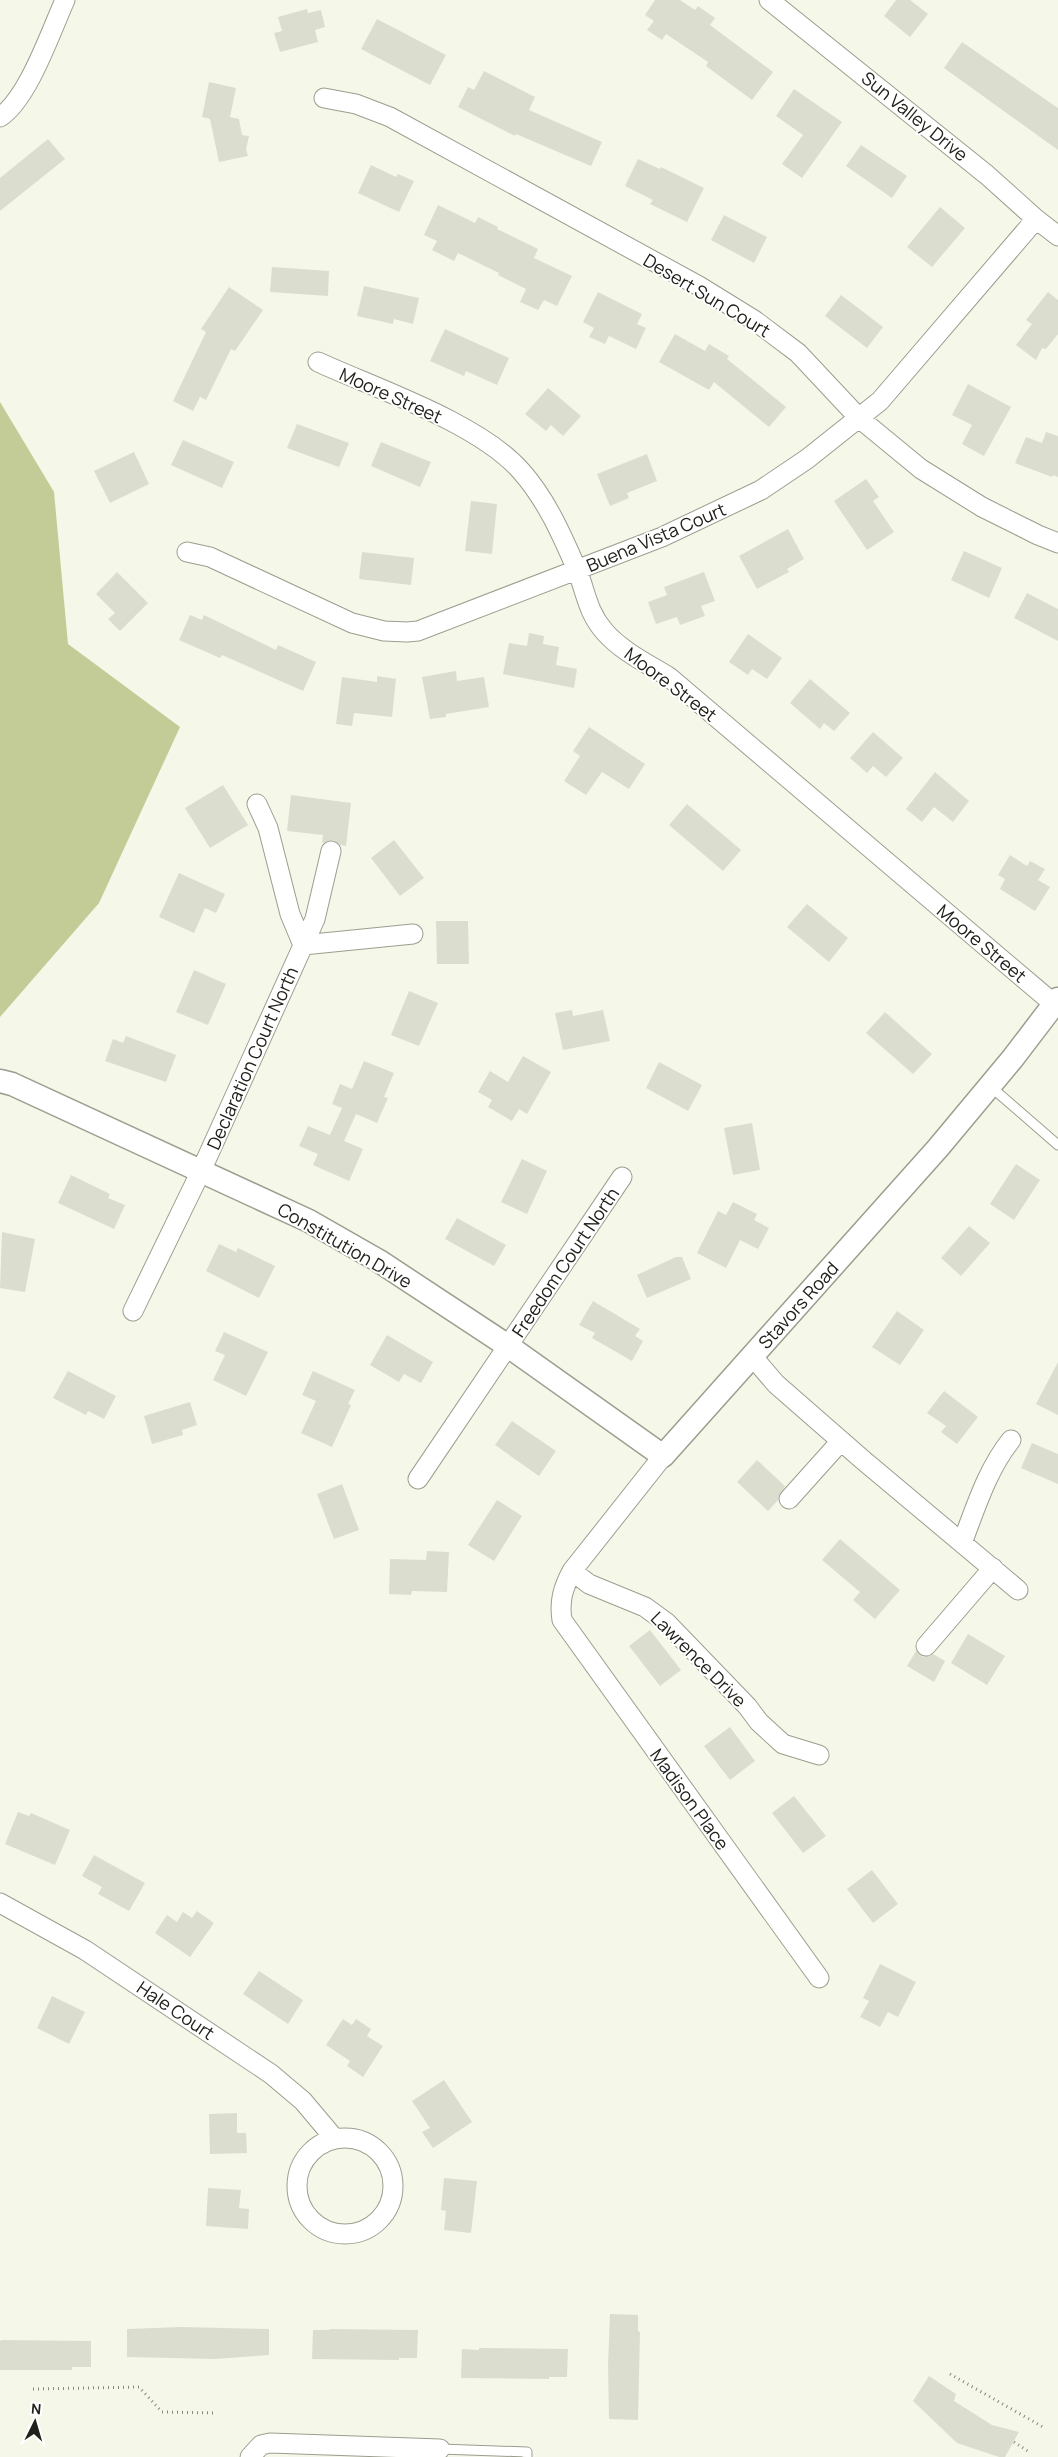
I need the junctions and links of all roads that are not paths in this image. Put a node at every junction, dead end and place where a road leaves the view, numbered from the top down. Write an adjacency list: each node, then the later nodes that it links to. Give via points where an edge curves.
1 (65, 0): 4 (street, via 24,89)
2 (770, 0): 5 (street, Sun Valley Drive, via 987,175)
3 (324, 98): 8 (street, Desert Sun Court, via 356,104 390,117 699,286 754,320 798,353)
4 (0, 117)
5 (1036, 220): 6 (street, Sun Valley Drive); 8 (street, Buena Vista Court, via 880,401)
6 (1058, 236)
7 (318, 362): 11 (street, Moore Street, via 474,433 506,454 548,507)
8 (858, 418): 9 (street, Desert Sun Court, via 945,485 982,507); 11 (street, Buena Vista Court, via 807,459 760,490 680,529)
9 (1058, 543)
10 (187, 552): 11 (street, Buena Vista Court, via 210,557 352,623 384,631 418,631)
11 (577, 571): 16 (street, Moore Street, via 586,602 605,632 669,678)
12 (257, 804): 15 (street, via 268,828 290,914)
13 (331, 851): 15 (street, Declaration Court North, via 320,903)
14 (413, 934): 15 (street)
15 (304, 945): 20 (street, Declaration Court North)
16 (1056, 1002): 18 (street, Stavors Road)
17 (0, 1081): 20 (street, Constitution Drive)
18 (990, 1086): 19 (lane); 24 (street, Stavors Road)
19 (1058, 1146)
20 (201, 1171): 22 (street, Declaration Court North); 23 (street, Constitution Drive, via 309,1221 379,1261)
21 (622, 1177): 23 (street, Freedom Court North)
22 (133, 1311)
23 (508, 1346): 27 (street, Constitution Drive); 28 (street, Freedom Court North)
24 (752, 1356): 26 (street, via 776,1384); 27 (street, Stavors Road)
25 (1011, 1440): 30 (street, via 990,1472)
26 (841, 1441): 29 (street); 30 (street)
27 (663, 1456): 32 (street, Stavors Road)
28 (418, 1479)
29 (789, 1499)
30 (962, 1543): 31 (street)
31 (992, 1568): 33 (street); 35 (street)
32 (572, 1571): 34 (street, Stavors Road, via 563,1589); 36 (street, Lawrence Drive, via 589,1584 645,1607 667,1623 783,1744)
33 (1018, 1590)
34 (562, 1620): 38 (street, Madison Place)
35 (926, 1646)
36 (819, 1755)
37 (0, 1903): 39 (street, Hale Court, via 86,1950 271,2074 303,2101)
38 (818, 1978)
39 (335, 2139): 39 (street, via 324,2143 306,2159 300,2170 298,2193 307,2215 315,2224 337,2233 361,2232 381,2218 392,2197 392,2179 387,2163 370,2145 347,2138)
40 (440, 2449): 41 (street); 43 (lane, via 527,2452)
41 (404, 2452): 42 (street, via 270,2443 262,2445)
42 (250, 2457)
43 (527, 2457)

